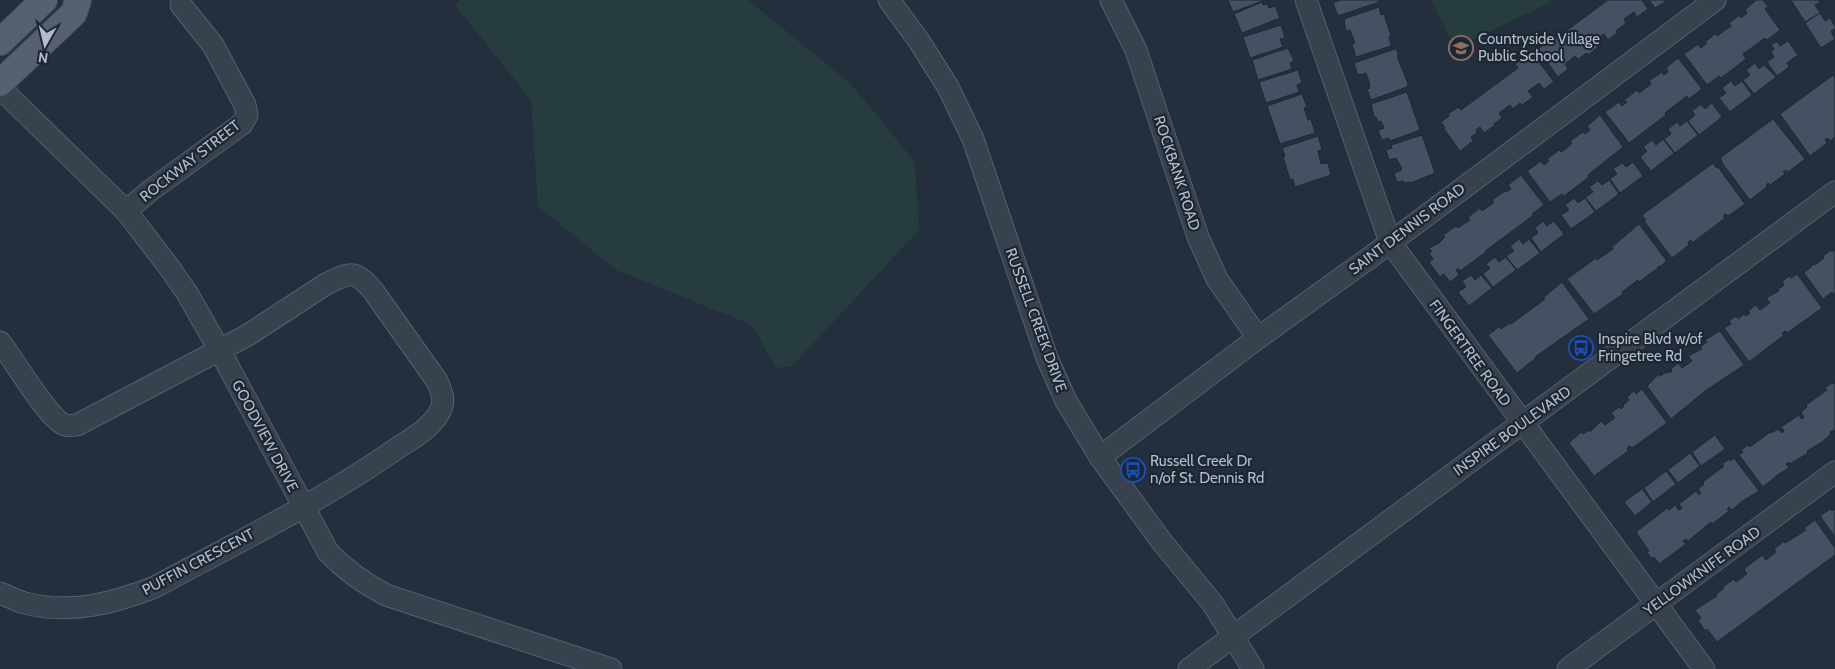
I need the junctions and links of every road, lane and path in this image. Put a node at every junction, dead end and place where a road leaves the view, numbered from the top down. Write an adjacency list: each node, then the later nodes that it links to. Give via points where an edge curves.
1 (44, 0): 8 (main road)
2 (78, 0): 9 (main road, via 74,14)
3 (889, 0): 18 (street, RUSSELL CREEK DRIVE, via 948,87 973,139 1048,358 1066,401)
4 (1111, 0): 14 (street, ROCKBANK ROAD, via 1136,50 1207,261)
5 (1306, 0): 13 (street, FINGERTREE ROAD)
6 (1714, 0): 13 (street, SAINT DENNIS ROAD)
7 (181, 5): 12 (street, ROCKWAY STREET, via 213,45 245,105 246,115 242,124)
8 (0, 42)
9 (0, 83)
10 (0, 88): 12 (street, GOODVIEW DRIVE)
11 (1835, 192): 17 (street, INSPIRE BOULEVARD)
12 (126, 212): 16 (street, GOODVIEW DRIVE, via 188,293)
13 (1390, 242): 14 (street, SAINT DENNIS ROAD); 17 (street, FINGERTREE ROAD)
14 (1258, 338): 18 (street, SAINT DENNIS ROAD)
15 (0, 342): 16 (street, via 47,408 65,425 77,425)
16 (220, 351): 20 (street, GOODVIEW DRIVE); 20 (street, PUFFIN CRESCENT, via 326,284 355,275 363,278 374,292 437,381 444,401 433,421 361,473)
17 (1522, 423): 22 (street, FINGERTREE ROAD); 23 (street, INSPIRE BOULEVARD)
18 (1100, 457): 23 (street, RUSSELL CREEK DRIVE, via 1162,542 1213,604)
19 (1835, 472): 22 (street, YELLOWKNIFE ROAD)
20 (303, 506): 21 (street, PUFFIN CRESCENT, via 155,587 124,599 91,606 60,607 26,603); 24 (street, GOODVIEW DRIVE, via 328,552 371,588 407,603)
21 (0, 593)
22 (1656, 605): 27 (street, YELLOWKNIFE ROAD); 28 (street, FINGERTREE ROAD)
23 (1232, 637): 25 (street, INSPIRE BOULEVARD); 26 (street, RUSSELL CREEK DRIVE)
24 (611, 669)
25 (1189, 669)
26 (1253, 669)
27 (1568, 669)
28 (1704, 669)

